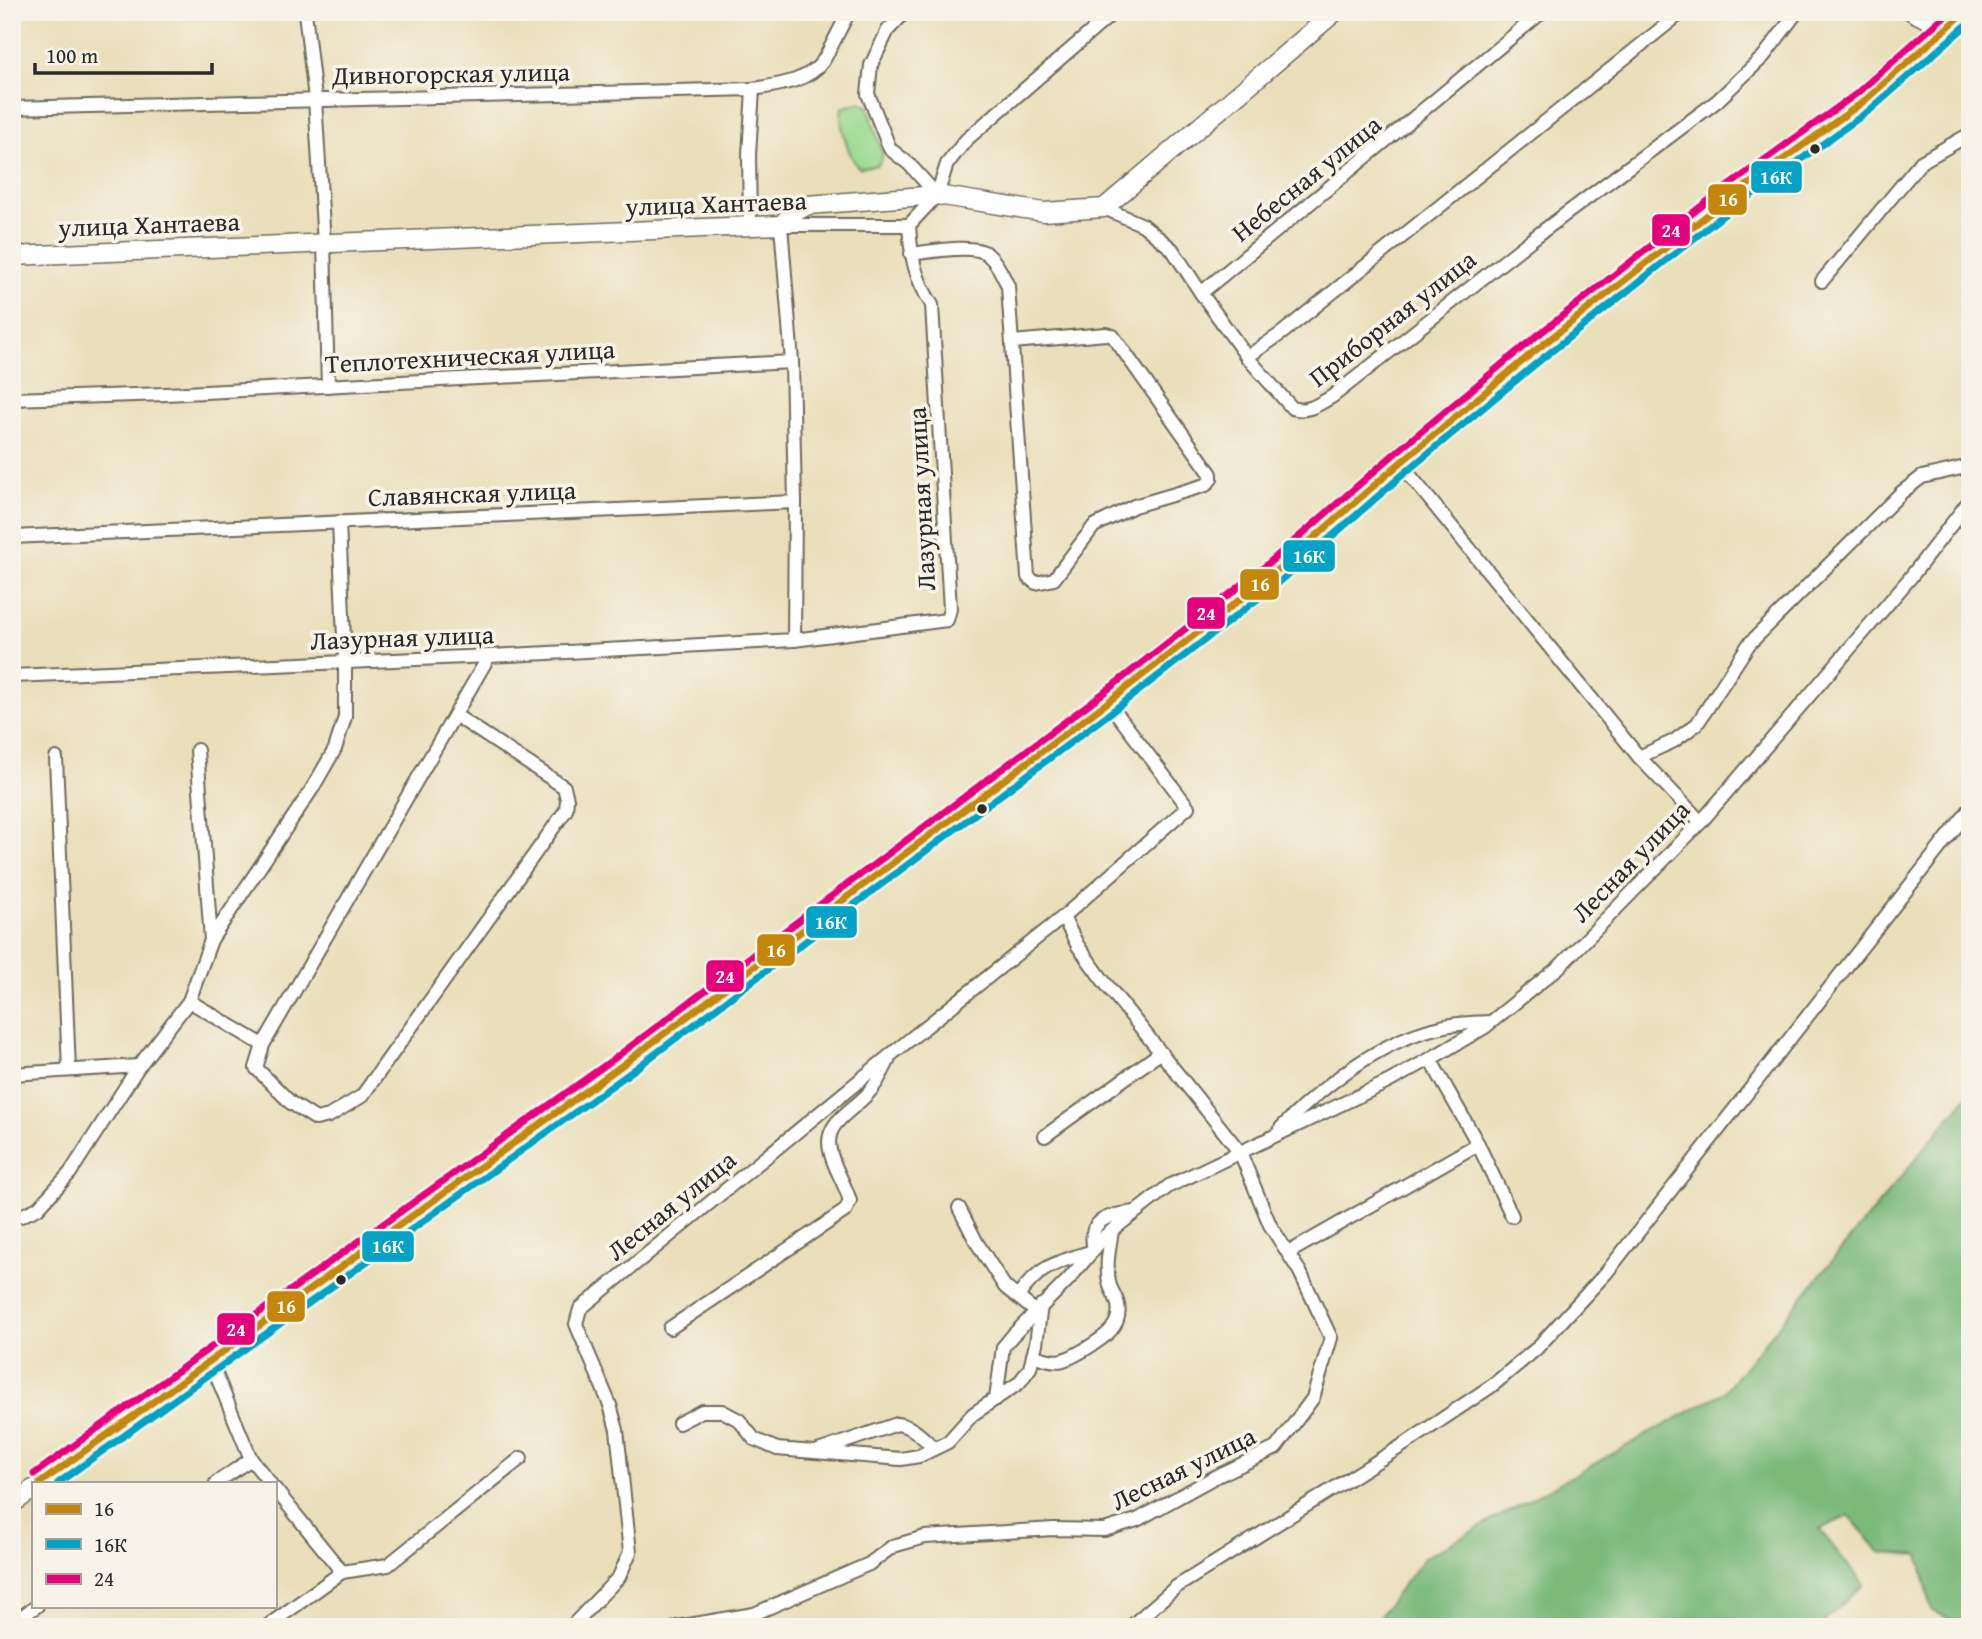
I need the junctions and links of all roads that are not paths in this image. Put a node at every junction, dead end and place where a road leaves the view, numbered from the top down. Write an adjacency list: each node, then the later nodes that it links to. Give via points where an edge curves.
1 (305, 12): 13 (street)
2 (849, 12): 12 (street, Дивногорская улица, via 822,61 810,72 786,84)
3 (905, 12): 16 (street, via 888,30 871,65 867,94 890,149)
4 (1114, 12): 16 (street, via 967,140 947,164)
5 (1335, 12): 17 (street)
6 (1542, 12): 25 (street, Небесная улица)
7 (1682, 12): 27 (street)
8 (1797, 12): 27 (street, Приборная улица, via 1764,56 1717,101 1333,396 1313,408 1293,408)
9 (1913, 12): 11 (street)
10 (1965, 12): 11 (street)
11 (1947, 29): 31 (street, via 1863,102 1720,205)
12 (753, 89): 13 (street, Дивногорская улица); 20 (street)
13 (315, 99): 14 (street, Дивногорская улица); 21 (street)
14 (12, 108)
15 (1970, 134): 24 (street, via 1921,162)
16 (937, 195): 17 (street, via 1044,212); 18 (street, via 808,205); 19 (street)
17 (1104, 208): 25 (street, via 1143,225 1172,249)
18 (782, 225): 19 (street, улица Хантаева); 20 (street, улица Хантаева); 28 (street)
19 (909, 225): 22 (street, Лазурная улица)
20 (750, 226): 21 (street, улица Хантаева)
21 (324, 244): 23 (street, улица Хантаева); 29 (street)
22 (911, 254): 26 (street, via 984,251 998,264 1008,286); 37 (street, Лазурная улица, via 919,284 932,305 950,609 947,621)
23 (12, 256)
24 (1822, 281)
25 (1201, 293): 27 (street, Приборная улица)
26 (1012, 342): 26 (street, via 1028,577 1036,583 1054,579 1094,526 1135,506 1206,485 1211,474 1113,336)
27 (1247, 357)
28 (792, 362): 29 (street, Теплотехническая улица); 34 (street)
29 (328, 386): 30 (street, Теплотехническая улица)
30 (12, 399)
31 (1400, 463): 41 (street, via 1269,577); 44 (street)
32 (1970, 466): 44 (street, via 1922,477 1902,492 1749,645 1697,724)
33 (1970, 500): 47 (street, Лесная улица, via 1910,578)
34 (795, 502): 35 (street, Славянская улица); 37 (street)
35 (339, 522): 36 (street, Славянская улица); 39 (street)
36 (12, 537)
37 (794, 640): 38 (street, Лазурная улица)
38 (489, 656): 39 (street, Лазурная улица); 42 (street)
39 (345, 662): 40 (street, Лазурная улица); 49 (street, via 345,717 335,749)
40 (12, 676)
41 (1108, 702): 48 (street, Лесная улица, via 1188,807); 74 (street, via 621,1066)
42 (455, 715): 52 (street); 52 (street, via 564,787 566,810 362,1096 316,1119 291,1103 256,1068)
43 (197, 750): 49 (street)
44 (1639, 757): 47 (street)
45 (56, 758): 57 (street)
46 (1970, 809): 93 (street, via 1606,1273 1536,1349 1493,1385 1408,1442 1177,1587)
47 (1701, 822): 51 (street, Лесная улица, via 1559,967)
48 (1063, 917): 53 (street, via 1078,946); 54 (street, Лесная улица)
49 (211, 940): 50 (street)
50 (189, 1001): 52 (street); 56 (street)
51 (1491, 1022): 55 (street, Лесная улица); 60 (street, via 1442,1026 1387,1047 1307,1102)
52 (263, 1045)
53 (1160, 1053): 59 (street); 62 (street)
54 (892, 1054): 72 (street, via 873,1088 834,1124 828,1136 830,1153 850,1201 845,1211); 91 (street, Лесная улица, via 580,1309 576,1324 617,1430 630,1552 619,1577)
55 (1430, 1059): 60 (street, Лесная улица); 61 (street)
56 (139, 1066): 57 (street); 65 (street, via 70,1173 38,1208)
57 (69, 1070): 58 (street)
58 (12, 1074)
59 (1045, 1136)
60 (1274, 1136): 62 (street, Лесная улица)
61 (1478, 1144): 66 (street); 69 (street)
62 (1240, 1152): 64 (street, Лесная улица, via 1169,1186); 69 (street, Лесная улица, via 1270,1225)
63 (959, 1208): 70 (street, via 1005,1287)
64 (1136, 1212): 67 (street, Лесная улица); 68 (street, via 1118,1214 1094,1226)
65 (12, 1216)
66 (1512, 1216)
67 (1112, 1231): 68 (street, Лесная улица); 73 (street, via 1108,1262 1118,1320 1107,1336 1066,1361)
68 (1092, 1250): 70 (street, via 1043,1268); 71 (street, Лесная улица)
69 (1288, 1253): 92 (street, Лесная улица, via 1331,1338 1312,1398 1276,1448 1137,1520 1104,1530 925,1537 893,1546 869,1564 754,1614)
70 (1018, 1297): 71 (street)
71 (1038, 1308): 73 (street); 75 (street, Лесная улица, via 1003,1347)
72 (670, 1328)
73 (1033, 1355): 75 (street, via 1019,1383)
74 (210, 1360): 80 (street); 81 (street)
75 (996, 1399): 77 (street, via 973,1414 948,1442)
76 (679, 1423): 78 (street, via 702,1411 722,1411 739,1420 754,1439 777,1449)
77 (934, 1448): 78 (street, via 901,1459); 78 (street, via 914,1430 897,1424)
78 (816, 1451)
79 (521, 1458): 87 (street, via 388,1565)
80 (251, 1459): 82 (street); 83 (street)
81 (41, 1482)
82 (217, 1482)
83 (269, 1482)
84 (32, 1490): 86 (street)
85 (276, 1490): 87 (street)
86 (12, 1504)
87 (342, 1572): 90 (street)
88 (34, 1608): 89 (street)
89 (12, 1623)
90 (266, 1627)
91 (571, 1627)
92 (677, 1627)
93 (1130, 1627)

